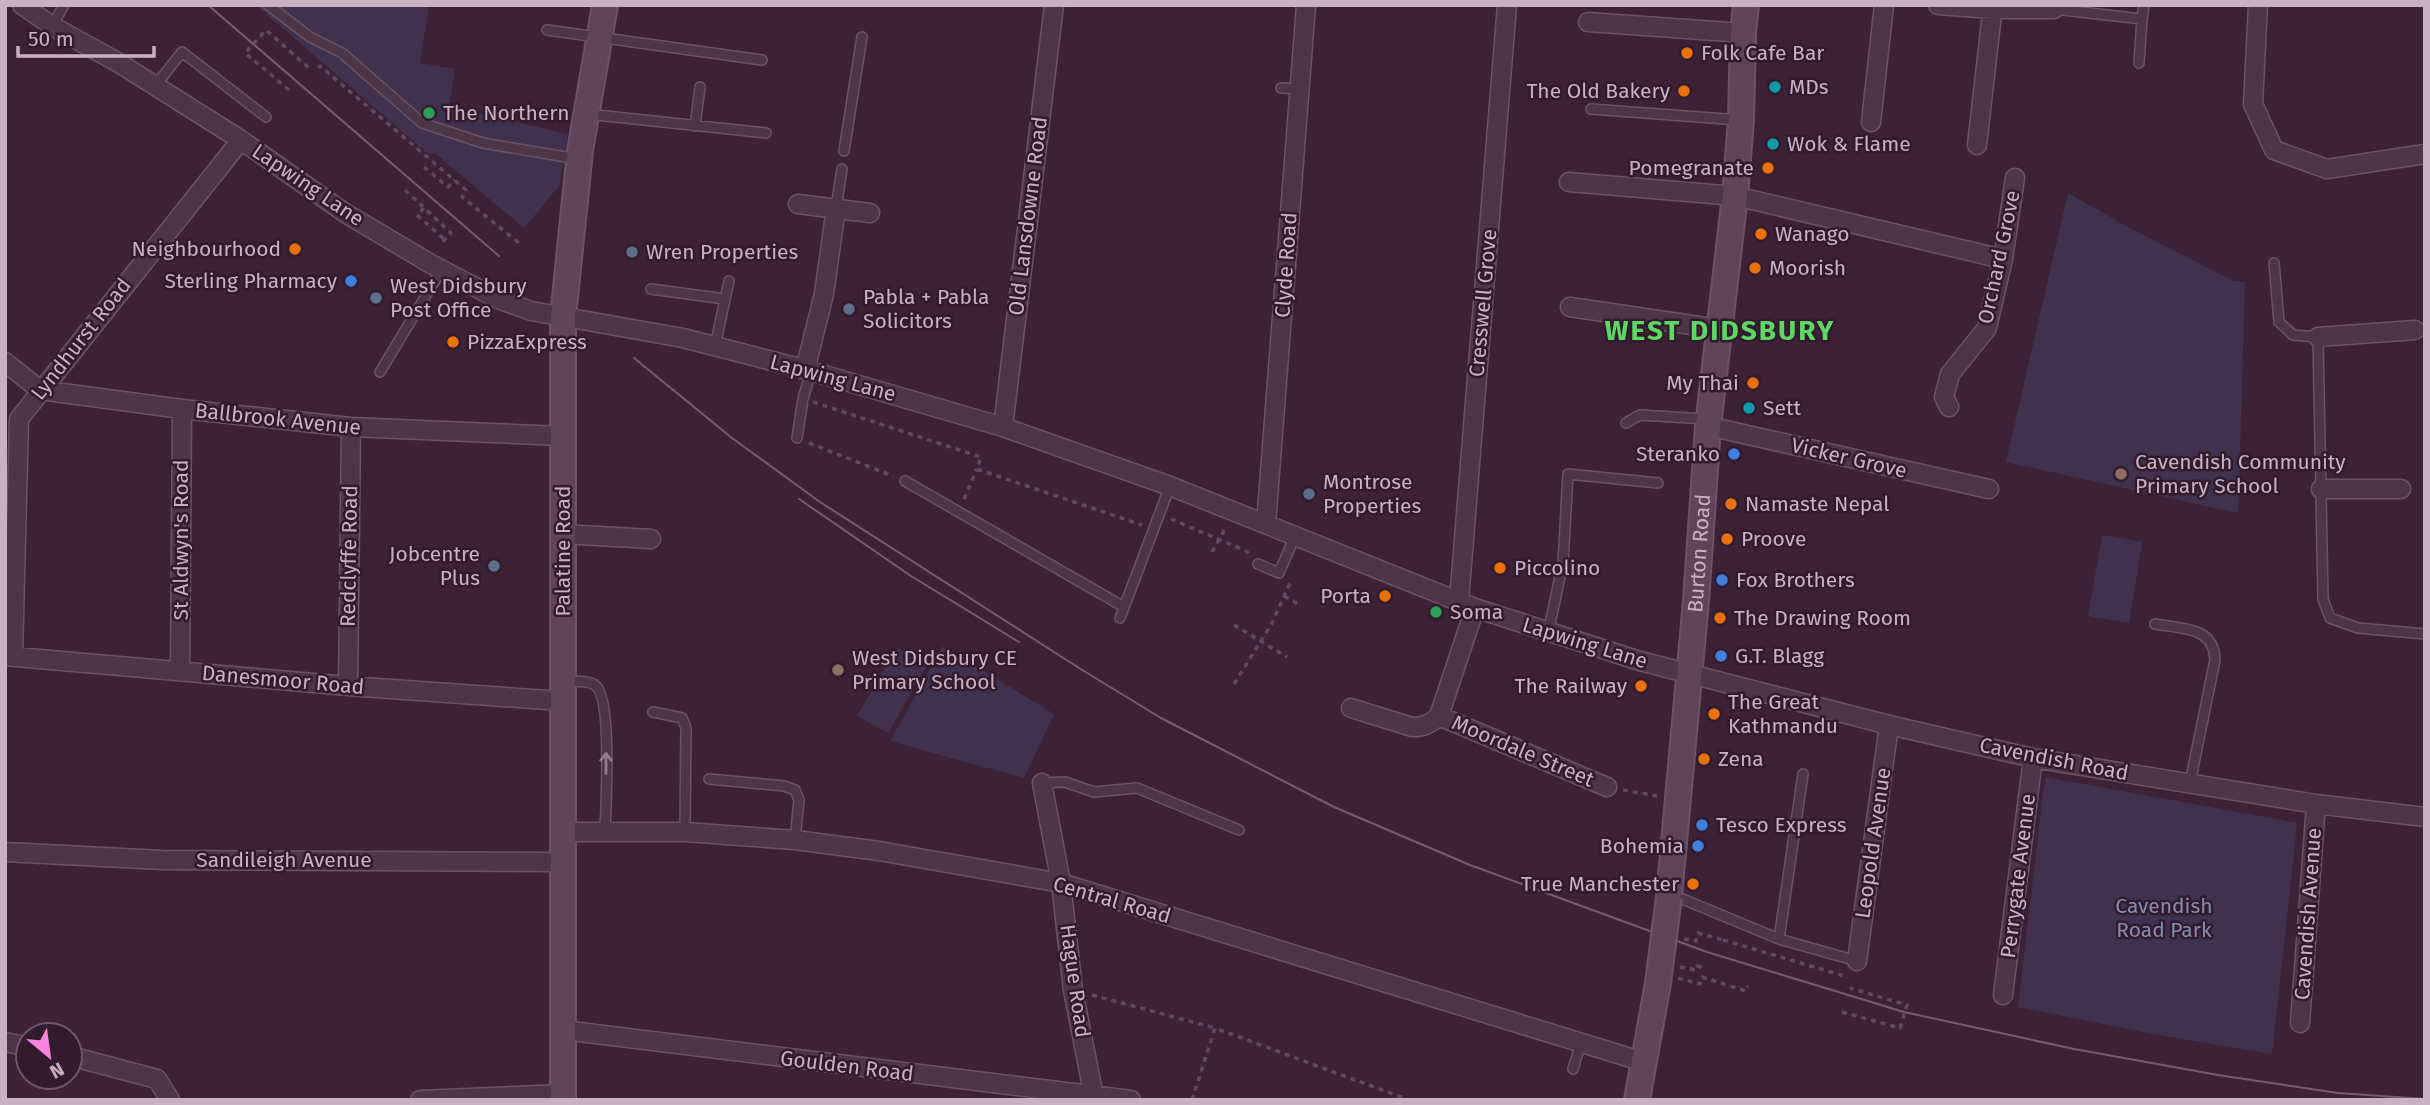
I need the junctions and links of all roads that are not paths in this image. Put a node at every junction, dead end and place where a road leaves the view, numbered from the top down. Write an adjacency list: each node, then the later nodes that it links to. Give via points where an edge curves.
1 (22, 5): 17 (street, Lapwing Lane)
2 (64, 5): 17 (lane)
3 (268, 5): 37 (lane, via 310,37 342,53 422,124 483,143)
4 (605, 5): 20 (street, Palatine Road)
5 (1054, 5): 66 (street, Old Lansdowne Road)
6 (1306, 5): 76 (street, Clyde Road, via 1290,88)
7 (1507, 5): 81 (street, Cresswell Grove)
8 (1746, 5): 19 (street, Burton Road)
9 (1884, 5): 30 (street)
10 (1938, 5): 13 (street)
11 (2144, 5): 15 (lane)
12 (2258, 5): 36 (street, via 2253,104 2274,150 2327,169)
13 (1993, 7): 14 (street); 34 (street)
14 (2054, 9): 15 (lane)
15 (2142, 19): 23 (lane)
16 (1588, 22): 19 (street)
17 (52, 26): 24 (street, Lapwing Lane)
18 (547, 30): 20 (lane)
19 (1743, 33): 29 (street, Burton Road)
20 (600, 36): 22 (lane); 27 (street, Palatine Road)
21 (862, 37): 35 (lane)
22 (762, 60)
23 (2139, 63)
24 (155, 86): 28 (lane, via 182,52); 33 (street, Lapwing Lane)
25 (701, 88): 31 (lane)
26 (1591, 109): 29 (lane)
27 (586, 113): 31 (lane); 37 (street, Palatine Road)
28 (267, 117)
29 (1741, 120): 41 (street, Burton Road)
30 (1871, 122)
31 (695, 125): 32 (lane)
32 (766, 133)
33 (240, 139): 47 (street, Lapwing Lane, via 345,213); 60 (street, Lyndhurst Road)
34 (1977, 145)
35 (844, 151)
36 (2425, 154)
37 (579, 159): 52 (street, Palatine Road)
38 (842, 169): 43 (lane)
39 (2015, 178): 45 (street, Orchard Grove)
40 (1569, 182): 41 (street)
41 (1735, 196): 45 (street); 53 (street, Burton Road)
42 (798, 204): 43 (street)
43 (836, 208): 44 (street); 58 (street)
44 (870, 213)
45 (2003, 259): 61 (street, Orchard Grove, via 1987,328 1950,374 1944,397)
46 (2274, 263): 55 (lane, via 2279,322 2293,335)
47 (442, 269): 52 (street, Lapwing Lane, via 517,306); 59 (lane)
48 (729, 281): 50 (lane)
49 (651, 289): 50 (lane)
50 (725, 299): 56 (lane)
51 (1570, 307): 53 (street)
52 (564, 317): 56 (street, Lapwing Lane); 67 (street, Palatine Road)
53 (1719, 329): 63 (street, Burton Road)
54 (2415, 330): 55 (street)
55 (2318, 337): 74 (lane)
56 (715, 346): 58 (street, Lapwing Lane)
57 (5, 362): 60 (street)
58 (808, 371): 66 (street, Lapwing Lane); 68 (lane)
59 (380, 372)
60 (40, 390): 62 (street, Ballbrook Avenue); 72 (street, Lyndhurst Road, via 19,419)
61 (1949, 407)
62 (182, 410): 65 (street, Ballbrook Avenue); 88 (street, St Aldwyn's Road)
63 (1709, 423): 64 (lane, via 1640,415); 73 (street, Vicker Grove); 89 (street, Burton Road)
64 (1626, 424)
65 (351, 427): 67 (street, Ballbrook Avenue); 90 (street, Redclyffe Road)
66 (1003, 427): 71 (street, Lapwing Lane)
67 (562, 436): 77 (street, Palatine Road)
68 (797, 438)
69 (905, 481): 82 (lane)
70 (1658, 482): 85 (lane, via 1568,474 1563,563)
71 (1170, 486): 76 (street, Lapwing Lane); 82 (lane)
72 (11, 487): 87 (street, Lyndhurst Road)
73 (1989, 489)
74 (2321, 489): 75 (street); 86 (lane, via 2323,598 2330,618 2358,628)
75 (2401, 489)
76 (1266, 524): 78 (street, Lapwing Lane)
77 (564, 534): 79 (street); 91 (street, Palatine Road)
78 (1295, 536): 80 (lane, via 1279,573); 81 (street, Lapwing Lane)
79 (651, 539)
80 (1258, 564)
81 (1467, 605): 85 (street, Lapwing Lane); 94 (street, Cresswell Grove)
82 (1124, 607): 83 (lane)
83 (1120, 618)
84 (2155, 624): 100 (lane, via 2197,631 2215,650)
85 (1548, 633): 89 (street, Lapwing Lane)
86 (2425, 634)
87 (9, 656): 88 (street, Danesmoor Road)
88 (180, 671): 90 (street, Danesmoor Road)
89 (1688, 673): 95 (street, Cavendish Road); 112 (street, Burton Road)
90 (348, 686): 91 (street, Danesmoor Road)
91 (562, 691): 105 (lane, one-way to 91, via 607,759 599,688 592,682); 106 (street, Palatine Road)
92 (1351, 708): 94 (street, via 1412,727)
93 (653, 712): 107 (lane, via 682,718 686,728)
94 (1439, 716): 101 (street, Moordale Street)
95 (1889, 725): 96 (street, Cavendish Road); 114 (street, Leopold Avenue)
96 (2033, 758): 100 (street, Cavendish Road); 115 (street, Perrygate Avenue)
97 (1804, 774): 113 (lane)
98 (709, 779): 108 (lane, via 795,790 799,800)
99 (1042, 783): 104 (lane, via 1065,782 1094,792 1136,788); 111 (street, Hague Road)
100 (2190, 783): 102 (street, Cavendish Road)
101 (1607, 787)
102 (2316, 804): 103 (street, Cavendish Road); 116 (street, Cavendish Avenue)
103 (2425, 817)
104 (1239, 830)
105 (605, 831): 106 (street, Central Road); 107 (street, Central Road)
106 (562, 832): 110 (street, Palatine Road)
107 (685, 832): 108 (street, Central Road)
108 (795, 840): 111 (street, Central Road)
109 (5, 852): 110 (street, Sandileigh Avenue, via 162,860)
110 (562, 862): 117 (street, Palatine Road)
111 (1061, 883): 118 (street, Central Road); 123 (street, Hague Road, via 1073,990)
112 (1669, 897): 113 (lane); 120 (street, Burton Road, bridge)
113 (1779, 939): 114 (lane)
114 (1853, 966)
115 (2003, 995)
116 (2300, 1023)
117 (564, 1030): 122 (street, Palatine Road); 123 (street, Goulden Road)
118 (1581, 1043): 120 (street, Central Road); 121 (lane)
119 (84, 1060): 124 (street, via 157,1079)
120 (1644, 1062): 127 (street, Burton Road)
121 (1573, 1069)
122 (563, 1097): 125 (street)
123 (1094, 1097): 126 (street, Goulden Road)
124 (170, 1100)
125 (420, 1100)
126 (1131, 1100)
127 (1637, 1100)

